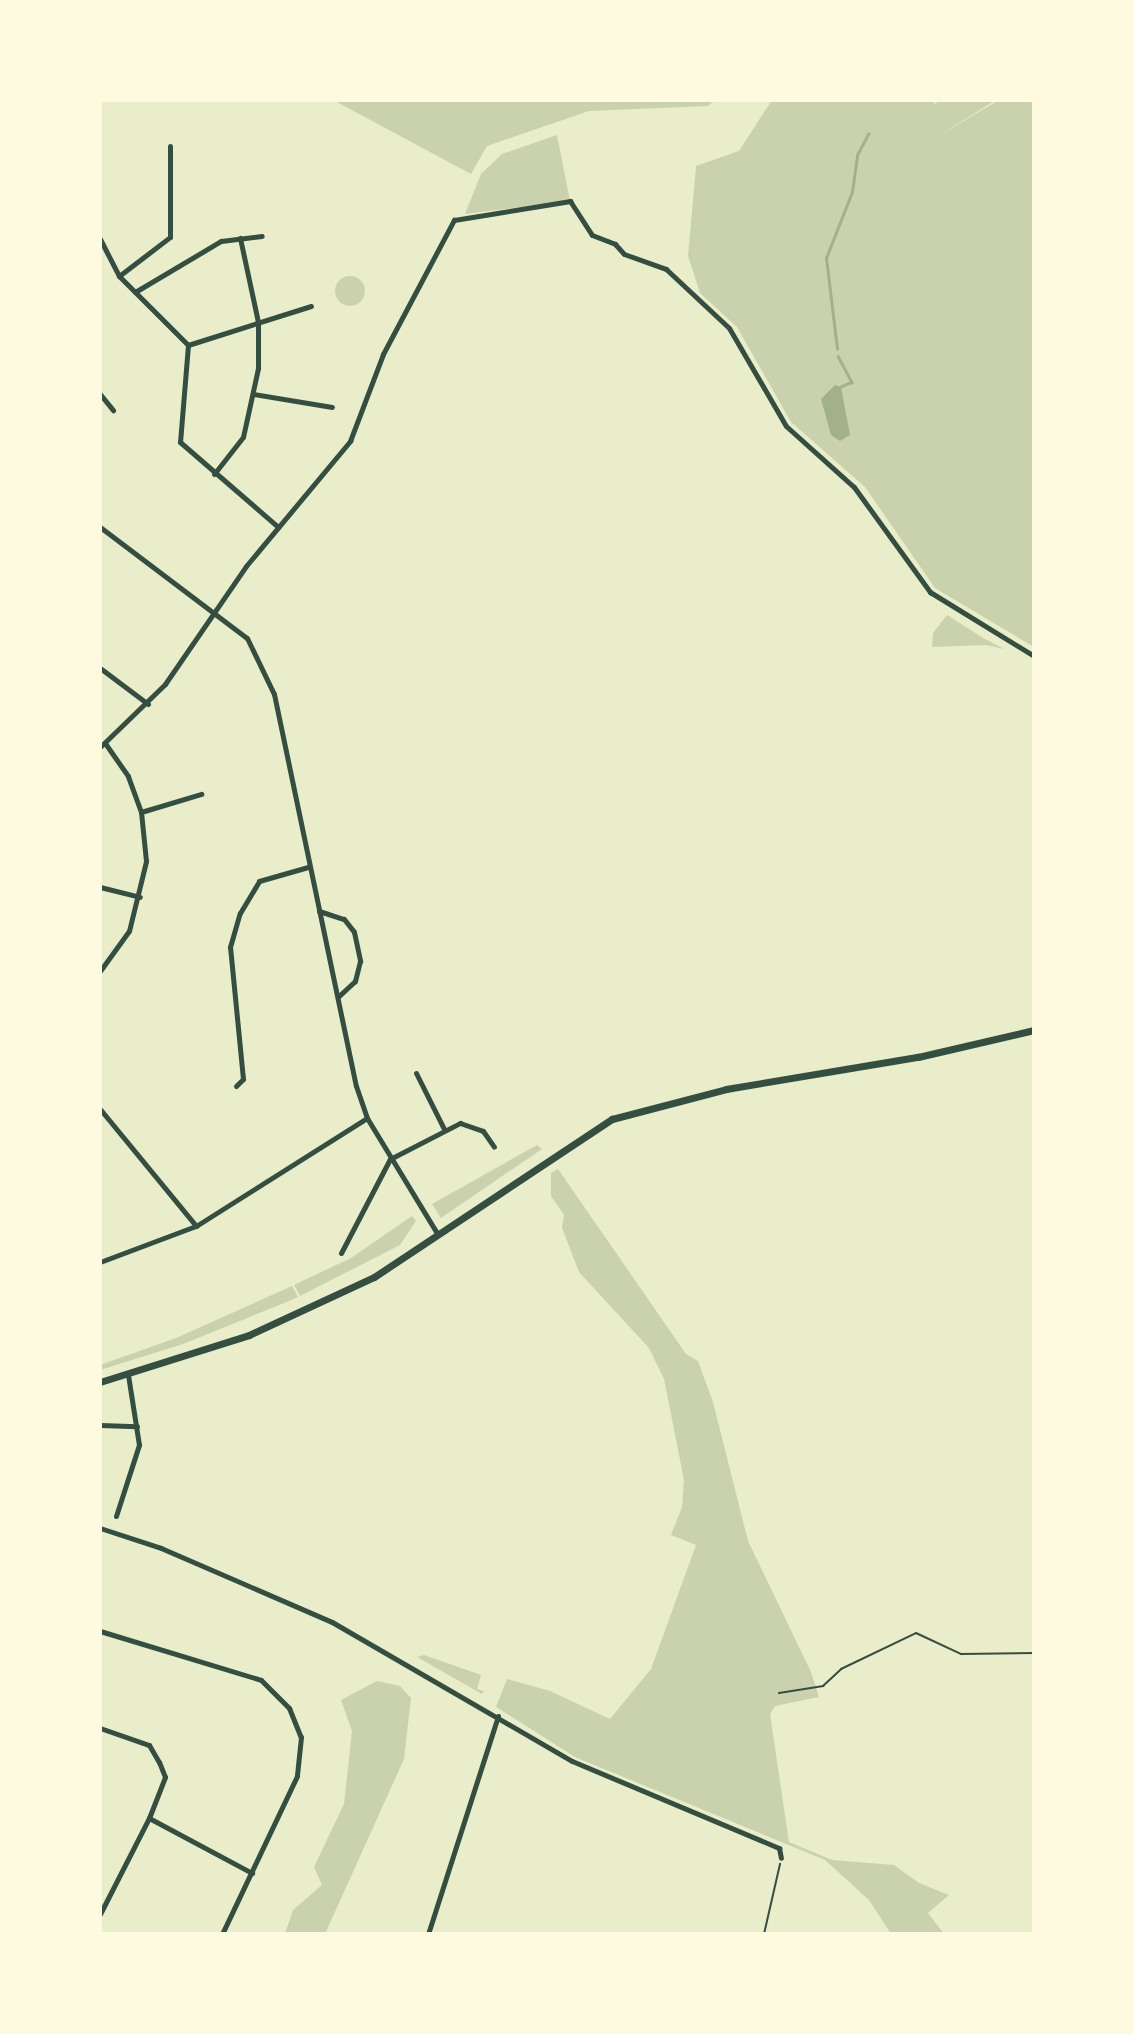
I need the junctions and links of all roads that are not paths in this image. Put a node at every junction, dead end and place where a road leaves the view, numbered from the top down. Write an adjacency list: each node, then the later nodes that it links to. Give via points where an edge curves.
1 (170, 146): 5 (street, via 170,237)
2 (262, 236): 3 (street)
3 (240, 237): 6 (street, via 204,249); 8 (street)
4 (100, 239): 5 (street)
5 (119, 276): 6 (street)
6 (135, 292): 9 (street)
7 (311, 306): 8 (street)
8 (258, 322): 9 (street); 11 (street)
9 (188, 345): 14 (street, via 180,442)
10 (100, 394): 13 (street)
11 (253, 394): 12 (street); 14 (street, via 243,437)
12 (332, 407)
13 (113, 410)
14 (214, 474): 16 (street)
15 (100, 527): 17 (street)
16 (278, 527): 17 (street); 18 (street, via 349,441 383,354 454,220 570,201 592,235 615,244 624,254 666,269 729,328 786,426 854,487 930,592)
17 (214, 612): 20 (street); 24 (street, via 247,638 274,694)
18 (1034, 656)
19 (100, 668): 20 (street)
20 (148, 704): 21 (street)
21 (103, 745): 23 (street, via 128,776)
22 (201, 794): 23 (street)
23 (141, 812): 26 (street, via 146,860)
24 (308, 867): 27 (street); 32 (street, via 259,881 240,913 230,947 243,1079)
25 (100, 887): 26 (street)
26 (140, 897): 28 (street, via 129,931)
27 (319, 912): 29 (street); 29 (street, via 344,919 354,932 360,961 355,981)
28 (100, 971)
29 (338, 996): 34 (street)
30 (1034, 1030): 39 (street, via 918,1057 726,1089 612,1119)
31 (415, 1073): 35 (street)
32 (236, 1086)
33 (100, 1109): 38 (street)
34 (367, 1118): 37 (street); 38 (street)
35 (444, 1129): 36 (street, via 471,1123); 37 (street)
36 (494, 1147)
37 (390, 1159): 39 (street); 40 (street)
38 (196, 1226): 41 (street)
39 (437, 1233): 42 (street, via 374,1278 249,1335)
40 (341, 1253)
41 (100, 1262)
42 (128, 1375): 43 (street); 45 (street)
43 (100, 1382)
44 (100, 1425): 45 (street)
45 (137, 1426): 46 (street, via 139,1445)
46 (116, 1516)
47 (100, 1528): 49 (street, via 161,1548 332,1622)
48 (100, 1631): 53 (street, via 261,1680 289,1708 301,1737 297,1776)
49 (498, 1716): 52 (street, via 572,1761 779,1848); 56 (street)
50 (100, 1728): 51 (street, via 149,1745 159,1762 165,1777)
51 (149, 1818): 53 (street); 54 (street)
52 (781, 1858)
53 (252, 1873): 55 (street)
54 (100, 1914)
55 (222, 1934)
56 (428, 1934)

